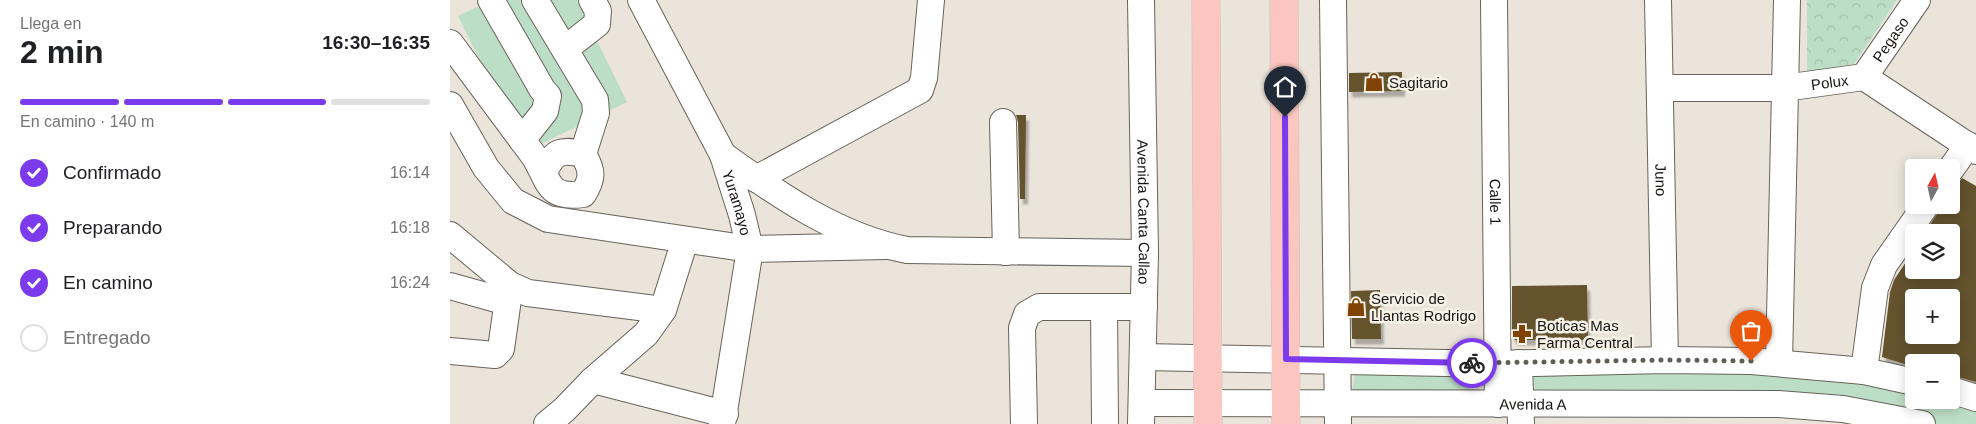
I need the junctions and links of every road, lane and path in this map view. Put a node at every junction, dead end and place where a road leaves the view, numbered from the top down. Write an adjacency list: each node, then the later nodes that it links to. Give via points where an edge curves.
1 (491, 0): 21 (street, via 548,96 545,111)
2 (535, 0): 15 (street)
3 (592, 0): 15 (street, via 598,11 597,24)
4 (641, 0): 24 (street, Yuramayo)
5 (931, 0): 27 (street, via 924,78 920,90)
6 (1141, 0): 34 (street, Avenida Canta Callao)
7 (1206, 0): 42 (main road)
8 (1284, 0): 43 (main road)
9 (1333, 0): 45 (street)
10 (1494, 0): 47 (street, Calle 1)
11 (1658, 0): 17 (street, Juno)
12 (1787, 0): 18 (street)
13 (1916, 0): 16 (street, Pegaso)
14 (450, 43): 21 (street)
15 (565, 49): 23 (street, via 595,100 596,114)
16 (1864, 77): 18 (street, Polux); 22 (street, Polux)
17 (1660, 88): 18 (street, Polux); 44 (street, Juno)
18 (1784, 88): 46 (street)
19 (450, 105): 30 (street, via 486,168 513,201 548,220)
20 (1003, 122): 33 (street)
21 (522, 140): 26 (street)
22 (1972, 148): 25 (street)
23 (583, 154): 26 (street, via 557,153); 26 (street, via 591,172 590,184 583,194 569,196 556,192 547,183)
24 (723, 155): 27 (street); 32 (street, Yuramayo)
25 (1960, 160)
26 (544, 172)
27 (756, 179): 31 (street, via 828,223)
28 (1920, 214): 48 (street, via 1884,265 1875,288)
29 (450, 235): 36 (street)
30 (685, 240): 32 (street); 39 (street)
31 (885, 246): 32 (street); 33 (street, via 907,250)
32 (750, 249): 61 (street, Yuramayo)
33 (1006, 252): 34 (street)
34 (1145, 253): 38 (street, Avenida Canta Callao)
35 (450, 286): 36 (street)
36 (508, 293): 39 (street); 40 (street, via 500,349 495,355)
37 (1104, 307): 38 (street); 59 (street); 62 (street, via 1039,307 1027,314 1022,328)
38 (1144, 307): 41 (street, Avenida Canta Callao)
39 (663, 310): 49 (street, via 646,334)
40 (450, 351)
41 (1143, 357): 42 (street); 54 (street, Avenida Canta Callao)
42 (1208, 358): 43 (street); 56 (main road)
43 (1286, 359): 45 (street); 57 (main road)
44 (1665, 360): 46 (street); 47 (street)
45 (1338, 361): 47 (street); 55 (street)
46 (1779, 362): 48 (street)
47 (1508, 363): 53 (street, Calle 1)
48 (1864, 371): 50 (street)
49 (593, 380): 60 (street); 61 (street)
50 (1905, 380)
51 (1960, 393): 52 (street)
52 (1976, 398)
53 (1513, 411): 55 (street, Avenida A); 58 (street, Avenida A)
54 (1142, 413): 56 (street, Avenida A); 59 (street, Avenida A)
55 (1338, 413): 57 (street, Avenida A)
56 (1208, 414): 57 (street, Avenida A)
57 (1286, 414)
58 (1672, 414): 63 (street, Avenida A, via 1778,404 1843,409)
59 (1105, 418)
60 (557, 419)
61 (724, 419)
62 (1024, 424)
63 (1922, 424)

